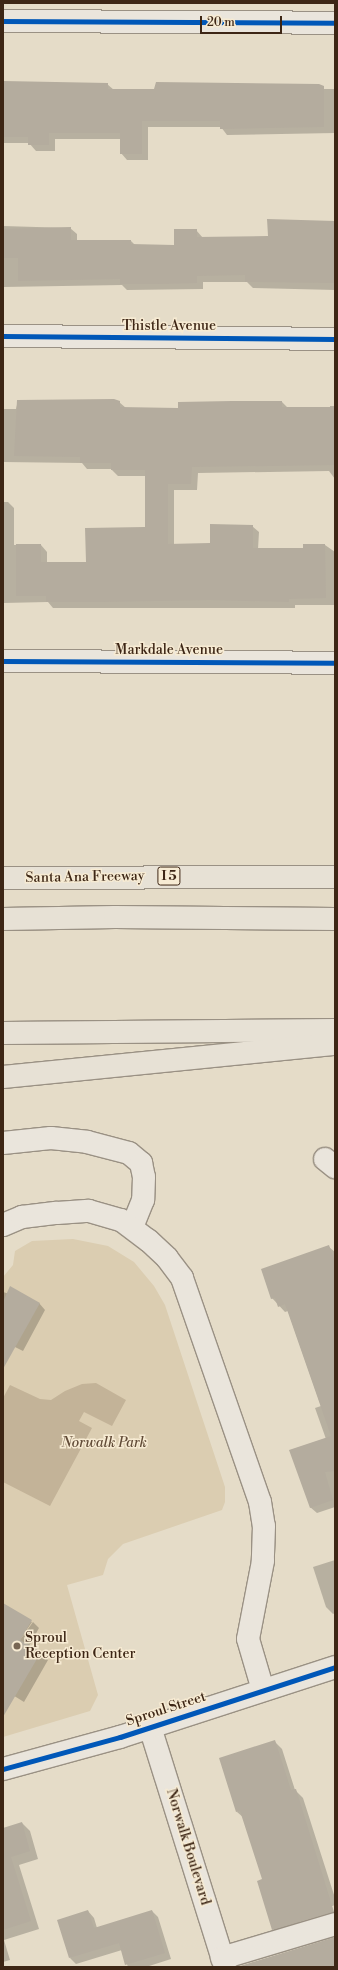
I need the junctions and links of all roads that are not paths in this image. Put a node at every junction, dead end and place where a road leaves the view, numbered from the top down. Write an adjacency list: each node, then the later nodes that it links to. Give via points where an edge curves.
1 (3, 21): 2 (street)
2 (335, 23)
3 (3, 336): 4 (street, Thistle Avenue)
4 (335, 339)
5 (3, 661): 6 (street, Markdale Avenue)
6 (335, 663)
7 (335, 877): 8 (highway, Santa Ana Freeway / I 5)
8 (3, 878)
9 (3, 919): 10 (highway)
10 (335, 919)
11 (335, 1030): 12 (highway)
12 (3, 1033)
13 (335, 1044): 14 (highway)
14 (3, 1077)
15 (3, 1143): 17 (street, via 51,1138 87,1142 129,1153 140,1163 144,1176 144,1200)
16 (3, 1225): 17 (street, via 22,1217 89,1211 121,1220)
17 (132, 1227): 19 (street, via 167,1258 182,1278 260,1502 264,1526 263,1561 248,1639)
18 (335, 1667): 19 (street, Sproul Street)
19 (264, 1690): 20 (street, Sproul Street)
20 (150, 1726): 21 (street, Sproul Street); 23 (street, Norwalk Boulevard)
21 (3, 1769)
22 (335, 1924): 23 (street)
23 (224, 1963)

